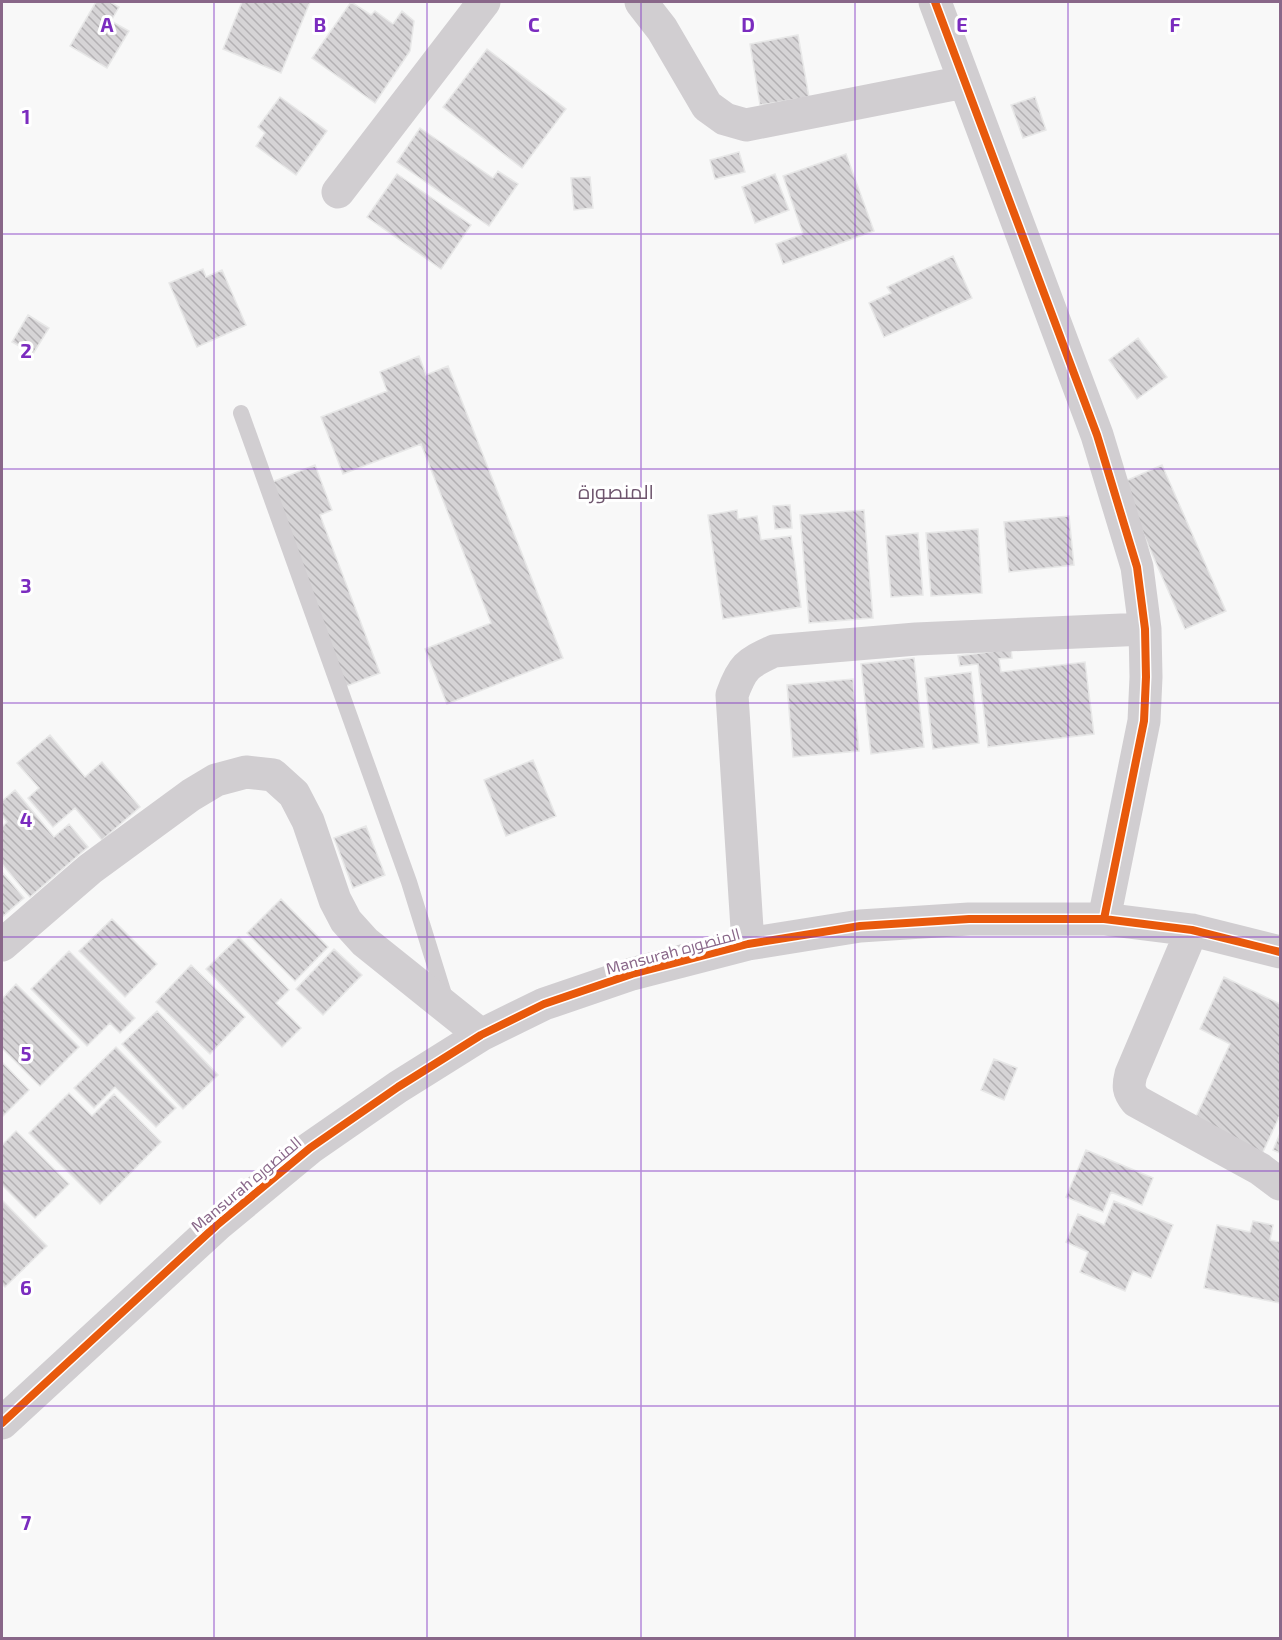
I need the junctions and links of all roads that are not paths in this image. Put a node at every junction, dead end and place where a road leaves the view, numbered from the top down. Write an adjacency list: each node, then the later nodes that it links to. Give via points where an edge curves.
1 (484, 2): 5 (street)
2 (642, 2): 4 (street, via 707,106 725,119 746,124)
3 (935, 2): 4 (street)
4 (964, 82): 7 (street, via 1097,435 1137,567)
5 (338, 192)
6 (241, 412): 13 (lane, via 405,870)
7 (1145, 629): 8 (street, via 1144,721); 10 (street, via 916,639 774,651 754,660 740,673 732,695)
8 (1104, 919): 9 (street, Mansurah المنصوره); 10 (street, Mansurah المنصوره, via 969,919 860,926)
9 (1192, 930): 12 (street, Mansurah المنصوره); 15 (street, via 1131,1074 1130,1094)
10 (748, 944): 14 (street, Mansurah المنصوره, via 610,981 544,1004)
11 (2, 945): 13 (street, via 90,869 191,795 216,780 246,772 273,776 294,794 346,921 365,942)
12 (1281, 952)
13 (448, 1009): 14 (street)
14 (481, 1035): 16 (street, Mansurah المنصوره, via 310,1148 217,1225)
15 (1281, 1184)
16 (4, 1417)

